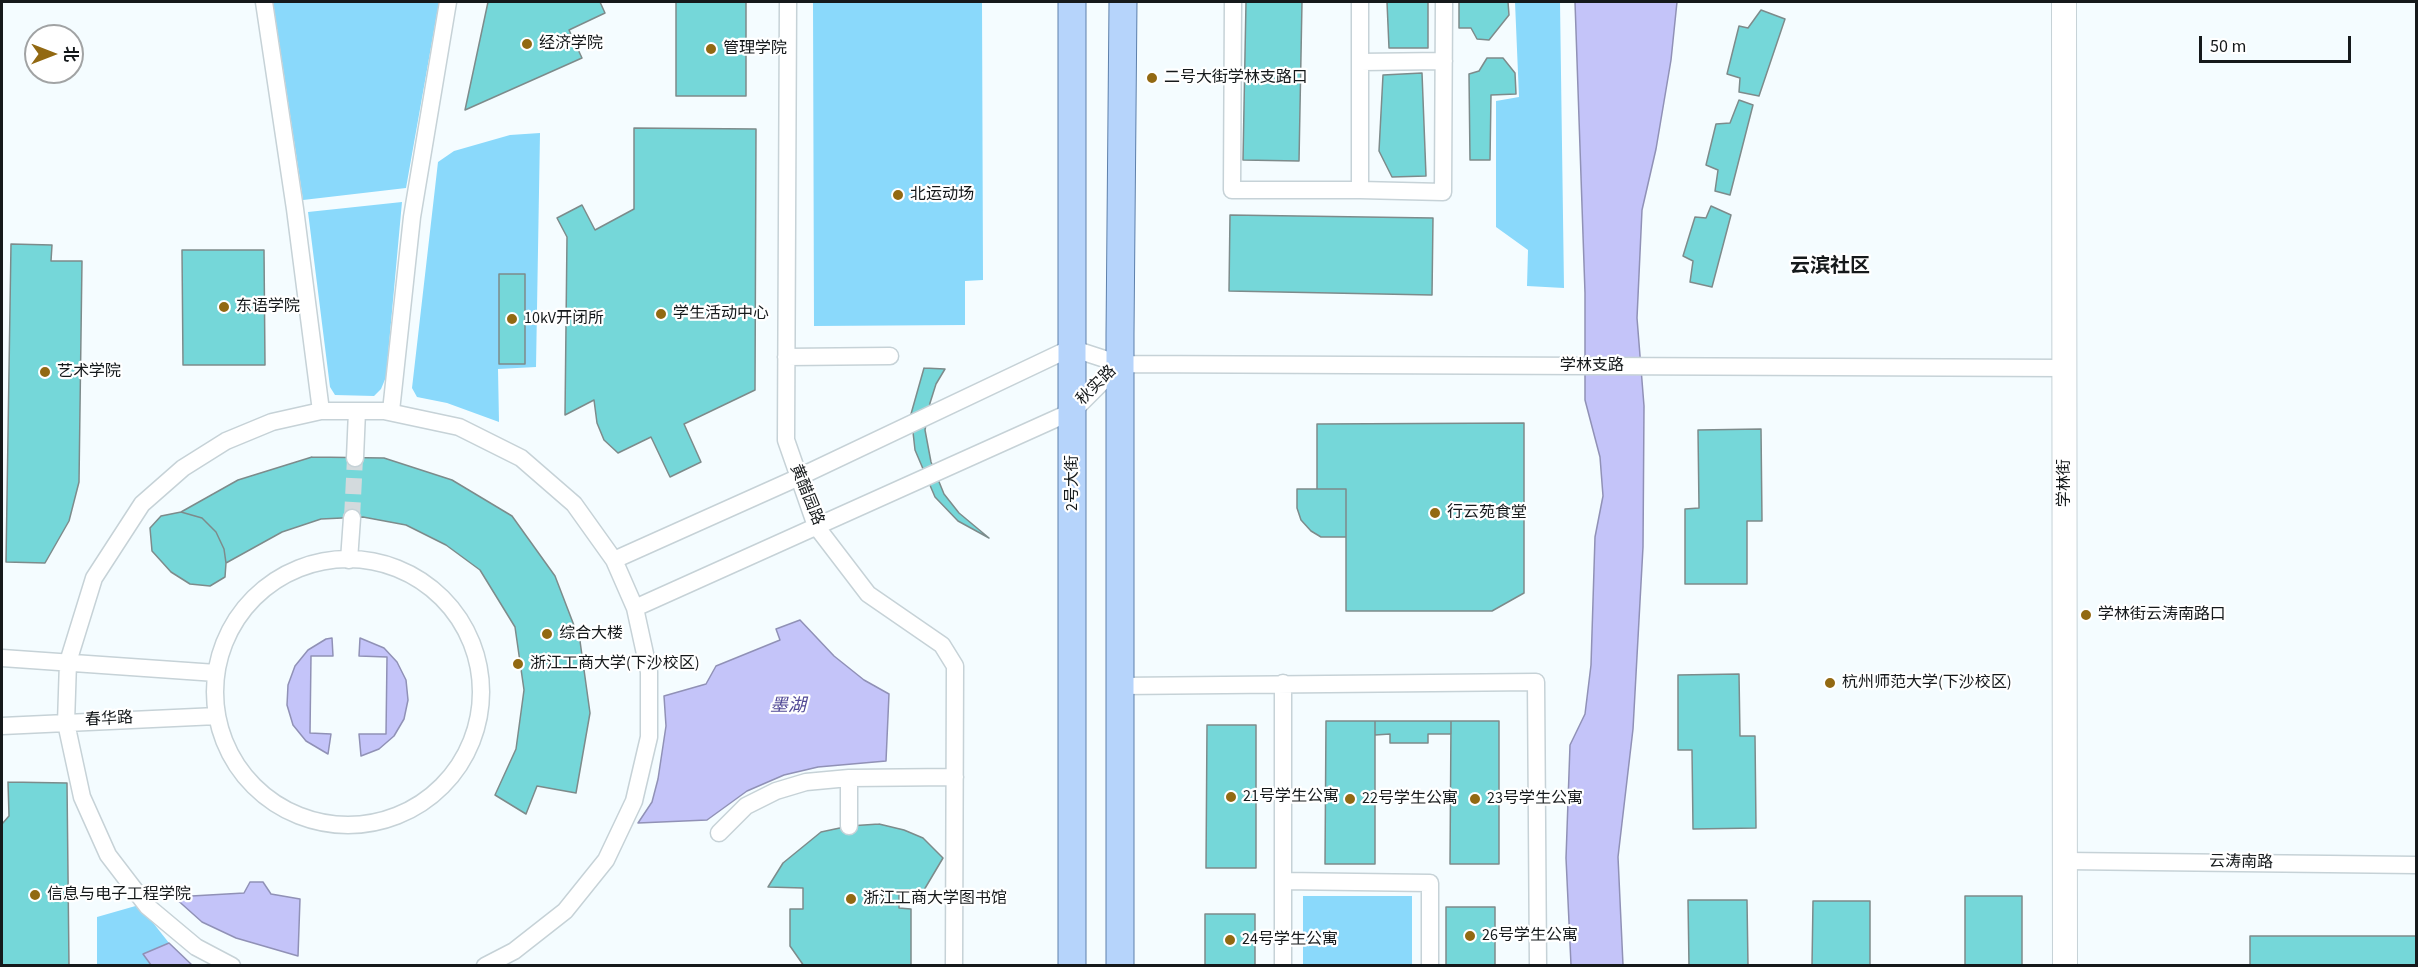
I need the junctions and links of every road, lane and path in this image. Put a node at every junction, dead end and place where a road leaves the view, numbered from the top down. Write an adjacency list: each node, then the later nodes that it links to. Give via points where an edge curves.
1 (264, 2): 18 (street)
2 (448, 2): 20 (street, via 412,217)
3 (788, 2): 15 (street, 黄醋园路)
4 (1071, 2): 13 (main road, 2号大街)
5 (1123, 2): 16 (main road)
6 (1233, 2): 12 (street, via 1232,190)
7 (1360, 2): 11 (street)
8 (1444, 2): 10 (street)
9 (2064, 2): 17 (main road, 学林街)
10 (1444, 61): 11 (street); 12 (street, via 1443,192)
11 (1360, 62): 12 (street)
12 (1360, 190)
13 (1071, 348): 16 (street, 秋实路); 21 (main road, 2号大街); 23 (street)
14 (890, 356): 15 (street)
15 (786, 357): 23 (street, 黄醋园路, via 786,440)
16 (1120, 364): 17 (street, 学林支路); 21 (street, 秋实路); 33 (main road)
17 (2065, 368): 41 (main road, 学林街)
18 (321, 411): 19 (street); 30 (street, via 272,422 226,441 183,468 142,504 94,578)
19 (357, 411): 20 (street); 22 (street)
20 (391, 411): 27 (street, via 459,427 521,458 574,504)
21 (1073, 411): 25 (street, 秋实路); 47 (main road, 2号大街)
22 (355, 458)
23 (797, 478): 25 (street, 黄醋园路); 27 (street)
24 (352, 518): 26 (street)
25 (816, 526): 28 (street, 秋实路); 37 (street, 黄醋园路, via 868,594 942,645 955,666)
26 (349, 560): 31 (street, via 325,560 286,574 252,599 228,633); 34 (street, via 367,560 406,572 441,596 466,629 479,669 480,711 468,751 444,785 411,810 371,824 330,825 290,813 255,788 230,755)
27 (614, 560): 28 (street)
28 (636, 608): 45 (street, via 649,672 649,737 634,801 606,860 565,911 514,951)
29 (2, 658): 30 (street)
30 (68, 662): 31 (street); 35 (street)
31 (216, 673): 34 (street)
32 (1283, 683): 33 (street); 43 (street); 51 (street, via 1536,682)
33 (1120, 686): 48 (main road)
34 (217, 716): 35 (street, 春华路)
35 (66, 723): 36 (street, 春华路); 44 (street, via 82,797 108,855 147,906 196,947)
36 (2, 726)
37 (955, 777): 38 (street); 46 (street, 黄醋园路)
38 (849, 778): 39 (street); 40 (street, via 806,782 776,791 746,806)
39 (849, 826)
40 (719, 834)
41 (2065, 861): 42 (street, 云涛南路); 52 (main road, 学林街)
42 (2416, 866)
43 (1283, 881): 49 (street); 50 (street, via 1430,883)
44 (232, 966)
45 (485, 966)
46 (954, 966)
47 (1072, 966)
48 (1120, 966)
49 (1283, 966)
50 (1430, 966)
51 (1538, 966)
52 (2065, 966)

